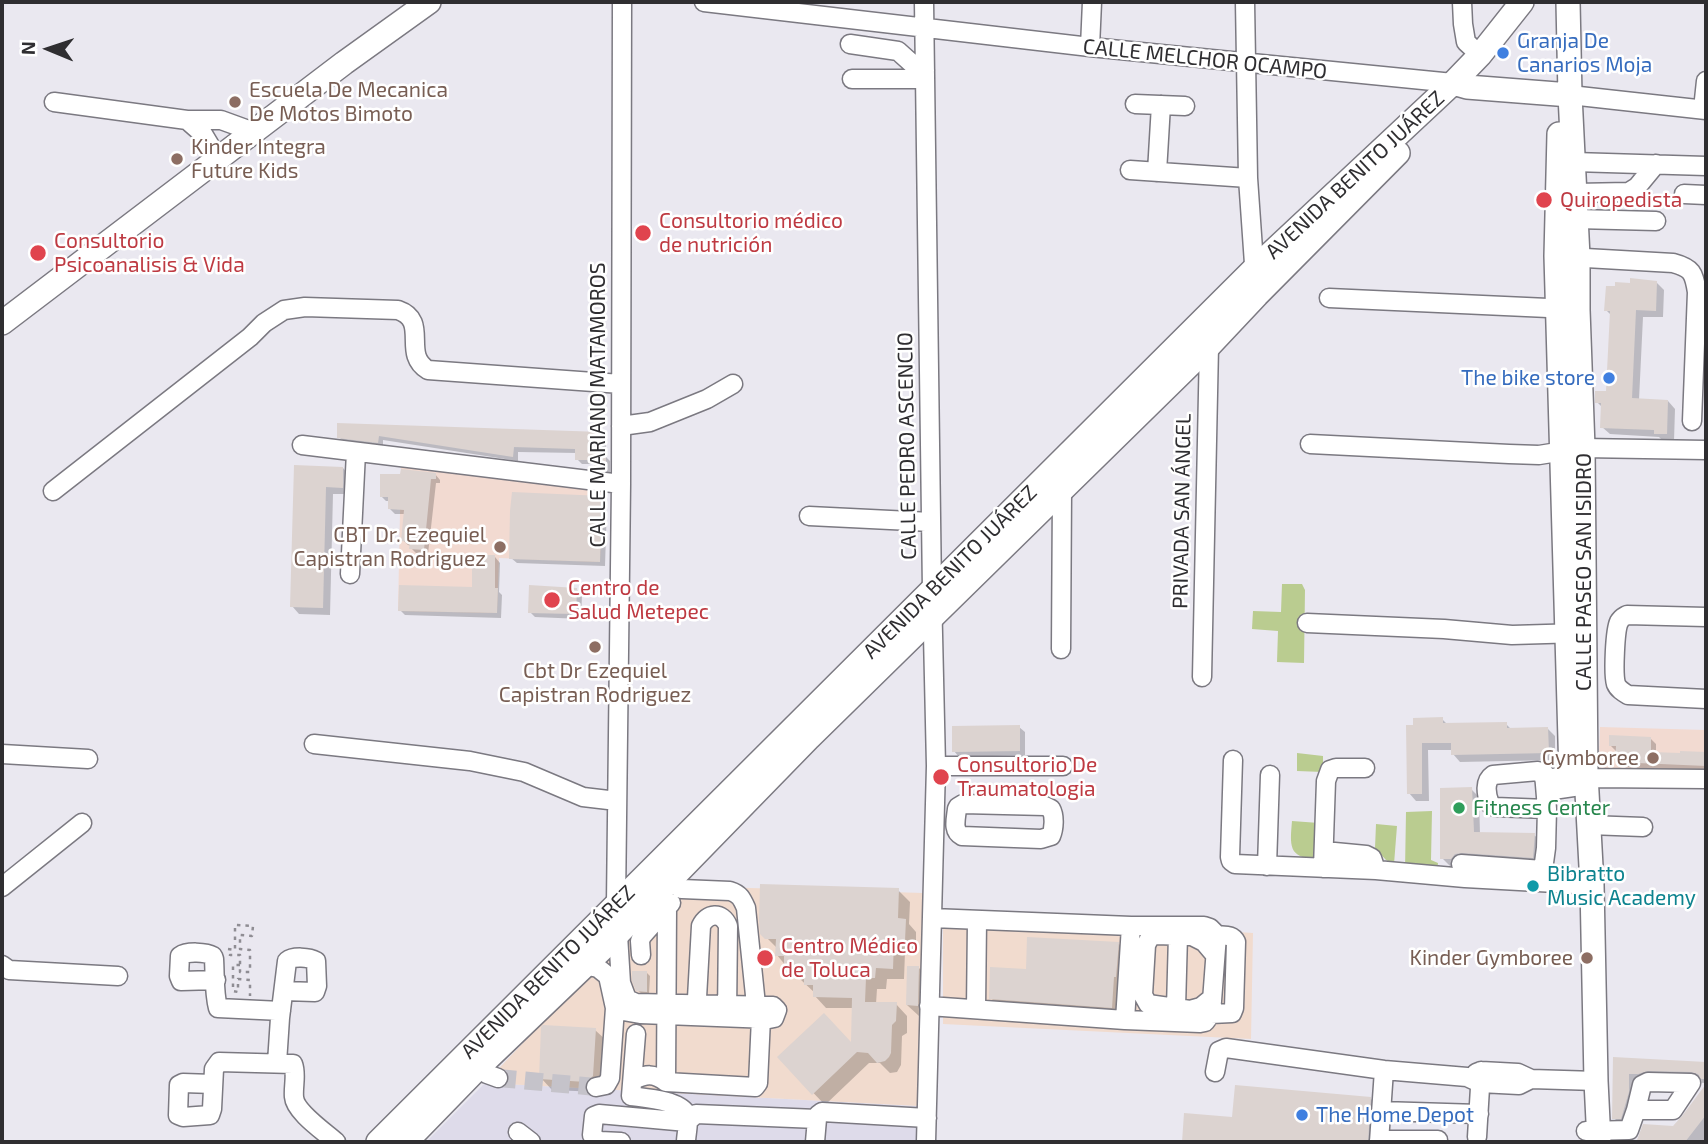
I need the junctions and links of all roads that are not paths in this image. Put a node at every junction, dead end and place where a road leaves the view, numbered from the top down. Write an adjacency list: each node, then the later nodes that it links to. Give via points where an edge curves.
1 (429, 2): 27 (main road)
2 (622, 2): 47 (street, CALLE MARIANO MATAMOROS)
3 (704, 2): 11 (street, CALLE MELCHOR OCAMPO)
4 (924, 2): 11 (street, CALLE PEDRO ASCENCIO)
5 (1092, 2): 13 (street)
6 (1245, 2): 15 (street)
7 (1462, 2): 14 (street, via 1466,43)
8 (1522, 2): 14 (main road, AVENIDA BENITO JUÁREZ)
9 (1558, 2): 20 (main road, CALLE PASEO SAN ISIDRO)
10 (1568, 2): 20 (main road, CALLE PASEO SAN ISIDRO)
11 (924, 28): 13 (street, CALLE MELCHOR OCAMPO); 16 (street, CALLE PEDRO ASCENCIO)
12 (850, 44): 16 (street, via 898,51)
13 (1090, 47): 15 (street, CALLE MELCHOR OCAMPO)
14 (1480, 55): 19 (main road, AVENIDA BENITO JUÁREZ)
15 (1247, 63): 19 (street, CALLE MELCHOR OCAMPO); 34 (street)
16 (925, 74): 17 (street); 60 (street, CALLE PEDRO ASCENCIO)
17 (852, 79)
18 (1706, 81): 25 (street)
19 (1460, 85): 20 (main road, CALLE MELCHOR OCAMPO); 41 (main road, AVENIDA BENITO JUÁREZ); 42 (main road, AVENIDA BENITO JUÁREZ)
20 (1565, 95): 25 (street, CALLE MELCHOR OCAMPO); 29 (main road, CALLE PASEO SAN ISIDRO); 40 (main road, CALLE PASEO SAN ISIDRO)
21 (54, 102): 26 (street)
22 (1135, 104): 23 (street)
23 (1161, 105): 24 (street); 33 (street)
24 (1185, 106)
25 (1704, 109)
26 (187, 120): 27 (street, via 221,120); 28 (street, via 203,134)
27 (254, 132): 28 (main road)
28 (218, 159): 45 (main road)
29 (1574, 162): 30 (street); 35 (main road, CALLE PASEO SAN ISIDRO)
30 (1656, 164): 31 (street); 35 (street, via 1629,192)
31 (1706, 166)
32 (1130, 170): 33 (street)
33 (1157, 172): 34 (street)
34 (1248, 178): 41 (street)
35 (1574, 193): 38 (main road, CALLE PASEO SAN ISIDRO)
36 (1684, 194): 37 (street)
37 (1706, 195)
38 (1576, 219): 39 (street); 40 (main road, CALLE PASEO SAN ISIDRO)
39 (1656, 221)
40 (1567, 257): 44 (main road, CALLE PASEO SAN ISIDRO); 49 (street, via 1673,263 1691,271 1697,292)
41 (1254, 269): 42 (street); 62 (main road, AVENIDA BENITO JUÁREZ)
42 (1257, 295): 46 (main road, AVENIDA BENITO JUÁREZ)
43 (1329, 298): 44 (street)
44 (1568, 309): 53 (main road, CALLE PASEO SAN ISIDRO)
45 (2, 323)
46 (1209, 346): 58 (main road, AVENIDA BENITO JUÁREZ); 69 (street, PRIVADA SAN ÁNGEL)
47 (621, 384): 50 (street, CALLE MARIANO MATAMOROS); 57 (street, via 428,370 416,360 415,330 405,312 284,310)
48 (733, 384): 50 (street, via 650,422)
49 (1692, 421)
50 (621, 426): 56 (street, CALLE MARIANO MATAMOROS)
51 (1310, 444): 53 (street, via 1509,454)
52 (302, 445): 55 (street)
53 (1573, 450): 54 (street); 66 (main road, CALLE PASEO SAN ISIDRO)
54 (1706, 450)
55 (356, 452): 56 (street); 61 (street)
56 (621, 484): 81 (street, CALLE MARIANO MATAMOROS)
57 (53, 491)
58 (1062, 491): 63 (main road, AVENIDA BENITO JUÁREZ); 68 (street)
59 (809, 516): 60 (street)
60 (931, 522): 62 (street, CALLE PEDRO ASCENCIO)
61 (350, 573)
62 (932, 591): 63 (street, CALLE PEDRO ASCENCIO); 94 (main road, AVENIDA BENITO JUÁREZ)
63 (933, 616): 75 (street, CALLE PEDRO ASCENCIO); 92 (main road, AVENIDA BENITO JUÁREZ, via 800,747)
64 (1706, 617): 67 (street, via 1627,615 1617,625)
65 (1307, 623): 66 (street)
66 (1575, 641): 67 (street); 80 (main road, CALLE PASEO SAN ISIDRO)
67 (1615, 648): 70 (street, via 1620,691)
68 (1061, 649)
69 (1202, 677)
70 (1706, 699)
71 (314, 744): 81 (street, via 470,761 524,772 583,797)
72 (2, 754): 73 (street)
73 (88, 759)
74 (1233, 760): 89 (street, via 1231,861)
75 (936, 766): 76 (street); 82 (street, CALLE PEDRO ASCENCIO)
76 (1063, 766)
77 (1365, 768): 87 (street, via 1336,768 1328,774)
78 (1270, 775): 89 (street)
79 (1706, 779): 80 (street)
80 (1582, 780): 85 (main road, CALLE PASEO SAN ISIDRO); 90 (street, via 1546,793); 91 (main road, CALLE PASEO SAN ISIDRO)
81 (617, 802): 94 (street, CALLE MARIANO MATAMOROS)
82 (934, 819): 83 (street); 96 (street, CALLE PEDRO ASCENCIO)
83 (956, 820): 83 (street, via 956,831 962,836 1041,839 1053,832 1053,813 1045,806 963,804)
84 (82, 823): 93 (street)
85 (1589, 825): 86 (street); 91 (main road, CALLE PASEO SAN ISIDRO)
86 (1643, 827)
87 (1323, 860): 89 (street); 91 (street, via 1465,878)
88 (1461, 864): 90 (street)
89 (1266, 866)
90 (1543, 870): 91 (street)
91 (1584, 878): 129 (main road, CALLE PASEO SAN ISIDRO)
92 (676, 885): 95 (street); 99 (main road, AVENIDA BENITO JUÁREZ); 118 (street, via 730,891 742,899)
93 (2, 887)
94 (617, 903): 99 (street, CALLE MARIANO MATAMOROS); 145 (main road, AVENIDA BENITO JUÁREZ)
95 (667, 908): 102 (street, via 642,936); 113 (street)
96 (932, 918): 97 (street); 109 (street, CALLE PEDRO ASCENCIO)
97 (977, 921): 98 (street); 116 (street)
98 (1131, 926): 101 (street, via 1204,926); 119 (street)
99 (617, 935): 104 (main road, AVENIDA BENITO JUÁREZ); 113 (street, CALLE MARIANO MATAMOROS, via 627,999)
100 (1178, 935): 103 (street, via 1199,939); 112 (street); 112 (street, via 1149,939 1143,995 1148,1003)
101 (1217, 936): 103 (street); 110 (street, via 1233,937 1236,942 1234,1008 1230,1013)
102 (641, 955)
103 (1215, 955): 110 (street)
104 (584, 965): 111 (street, via 608,976); 146 (main road, AVENIDA BENITO JUÁREZ, via 489,1073)
105 (4, 971): 106 (street)
106 (118, 976)
107 (216, 981): 114 (street, via 218,1008)
108 (284, 991): 114 (street)
109 (929, 1006): 116 (street); 137 (street, CALLE PEDRO ASCENCIO)
110 (1212, 1006): 112 (street); 119 (street, via 1200,1023)
111 (615, 1008): 113 (street, via 631,1013); 124 (street)
112 (1176, 1008)
113 (666, 1009): 115 (street); 121 (street)
114 (281, 1010): 123 (street)
115 (696, 1010): 117 (street); 117 (street, via 701,926 704,919 720,915 728,926)
116 (976, 1010): 119 (street)
117 (727, 1011): 118 (street)
118 (759, 1012): 128 (street, via 757,1086)
119 (1125, 1020)
120 (636, 1034): 122 (street)
121 (665, 1034): 122 (street); 128 (street)
122 (635, 1053): 133 (street)
123 (277, 1063): 130 (street, via 219,1062); 144 (street, via 294,1065 298,1108)
124 (611, 1069): 132 (street, via 606,1085); 133 (street, via 622,1089)
125 (1384, 1070): 126 (street, via 1226,1048 1219,1051); 127 (street); 135 (street)
126 (1215, 1072)
127 (1476, 1077): 129 (street, via 1518,1073 1531,1079); 136 (street)
128 (666, 1082): 133 (street, via 648,1074)
129 (1589, 1082): 141 (main road, CALLE PASEO SAN ISIDRO)
130 (213, 1084)
131 (1699, 1084): 134 (street, via 1673,1110); 134 (street, via 1644,1083)
132 (596, 1087)
133 (632, 1088): 139 (street, via 678,1106 686,1113)
134 (1636, 1110): 141 (street, via 1629,1130)
135 (1381, 1111): 136 (street); 143 (street)
136 (1479, 1114): 140 (street)
137 (927, 1118): 138 (street, via 822,1112); 150 (street, CALLE PEDRO ASCENCIO)
138 (817, 1119): 139 (street, via 696,1114); 149 (street)
139 (687, 1122): 147 (street, via 594,1116 594,1138); 148 (street)
140 (1477, 1137)
141 (1592, 1137)
142 (1438, 1140): 143 (street)
143 (1379, 1141)
144 (336, 1142)
145 (378, 1142)
146 (406, 1142)
147 (621, 1142)
148 (685, 1142)
149 (815, 1142)
150 (926, 1142)

